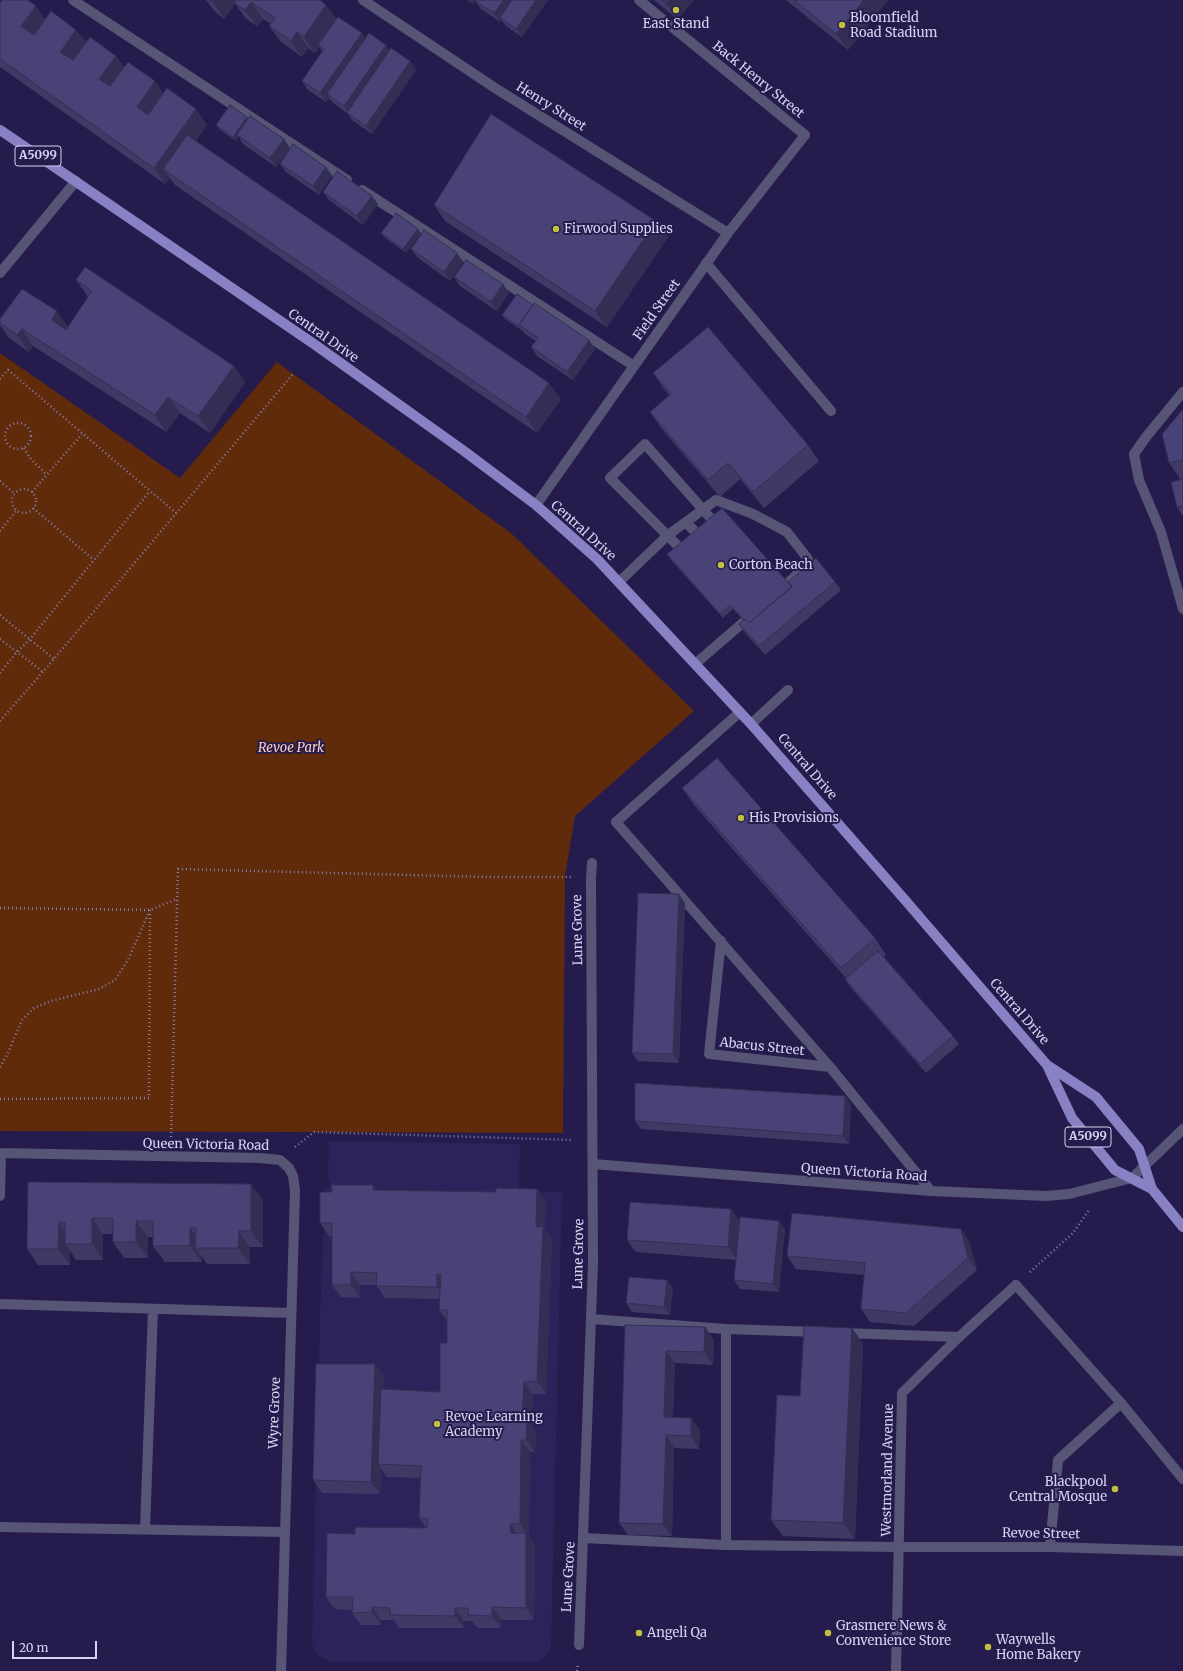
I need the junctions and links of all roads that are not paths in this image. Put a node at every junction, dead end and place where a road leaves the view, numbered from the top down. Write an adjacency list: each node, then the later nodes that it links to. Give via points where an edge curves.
1 (73, 0): 10 (street)
2 (363, 0): 7 (street, Henry Street, via 495,88)
3 (639, 0): 5 (street, Back Henry Street)
4 (0, 130): 6 (main road, Central Drive / A5099)
5 (805, 135): 7 (street, Field Street)
6 (76, 181): 9 (street); 13 (main road, Central Drive, via 314,344)
7 (728, 232): 8 (street, Field Street)
8 (706, 263): 10 (street, Field Street); 12 (street)
9 (0, 273)
10 (634, 366): 13 (street, Field Street)
11 (1183, 392): 22 (street, via 1134,454 1139,480)
12 (831, 411)
13 (536, 505): 20 (main road, Central Drive)
14 (703, 510): 15 (street); 16 (street); 17 (street, via 645,444 610,478); 21 (street, via 716,500 753,514 787,532 808,559 803,569)
15 (686, 522): 17 (street); 18 (street)
16 (714, 522)
17 (668, 535): 19 (street); 20 (street)
18 (698, 535)
19 (681, 549)
20 (619, 582): 25 (main road, Central Drive)
21 (788, 583)
22 (1180, 584): 23 (street)
23 (1183, 609)
24 (745, 621): 25 (street)
25 (695, 664): 27 (main road, Central Drive)
26 (788, 690): 28 (street)
27 (740, 712): 28 (main road, Central Drive); 30 (street, Abacus Street, via 616,822)
28 (751, 724): 31 (main road, Central Drive)
29 (592, 863): 36 (street, Lune Grove)
30 (721, 941): 32 (street, Abacus Street); 32 (street, Abacus Street, via 709,1054)
31 (1047, 1065): 37 (main road, Central Drive, via 1096,1098 1139,1149); 38 (main road, Central Drive / A5099, via 1072,1118 1115,1170)
32 (830, 1067): 40 (street, Abacus Street)
33 (1183, 1129): 37 (street)
34 (0, 1153): 35 (street, Queen Victoria Road); 41 (street)
35 (280, 1160): 45 (street, Wyre Grove, via 293,1176 295,1191)
36 (593, 1164): 40 (street, Queen Victoria Road); 46 (street, Lune Grove)
37 (1145, 1165): 38 (street); 39 (main road, Central Drive)
38 (1132, 1178): 39 (main road, Central Drive / A5099); 40 (street, Queen Victoria Road, via 1069,1194 1046,1196)
39 (1152, 1189): 42 (main road, Central Drive / A5099)
40 (931, 1191)
41 (0, 1196)
42 (1183, 1227)
43 (0, 1304): 44 (street)
44 (153, 1309): 45 (street); 52 (street)
45 (291, 1313): 53 (street, Wyre Grove)
46 (591, 1319): 47 (street); 54 (street, Lune Grove)
47 (726, 1329): 48 (street); 55 (street)
48 (959, 1336): 49 (street, Westmorland Avenue, via 1016,1285); 57 (street, Westmorland Avenue, via 902,1393)
49 (1121, 1403): 50 (street); 56 (street, via 1058,1460)
50 (1183, 1479)
51 (0, 1527): 52 (street)
52 (145, 1529): 53 (street)
53 (285, 1532): 60 (street, Wyre Grove)
54 (583, 1538): 55 (street, Revoe Street); 59 (street, Lune Grove)
55 (726, 1545): 57 (street, Revoe Street)
56 (1050, 1546): 57 (street, Revoe Street); 58 (street, Revoe Street)
57 (899, 1547): 61 (street, Westmorland Avenue)
58 (1183, 1551)
59 (578, 1645)
60 (281, 1671)
61 (896, 1671)

